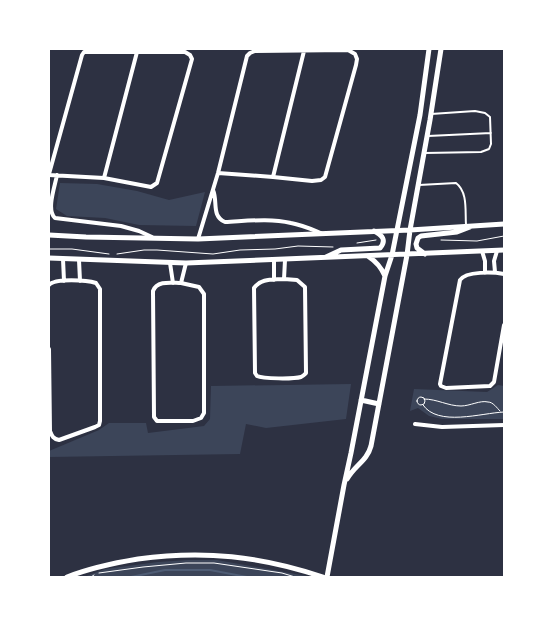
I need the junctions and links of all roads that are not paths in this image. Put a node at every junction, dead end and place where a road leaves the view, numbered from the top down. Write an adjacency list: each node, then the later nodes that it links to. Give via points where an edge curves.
1 (429, 49): 19 (street, via 420,116)
2 (441, 49): 5 (street)
3 (304, 51): 9 (street, via 255,51 247,56); 12 (street); 12 (street, via 348,50 355,54 356,65 325,177 312,181)
4 (137, 52): 10 (street, via 84,52); 13 (street); 13 (street, via 185,52 192,60 157,182 150,187)
5 (431, 114): 6 (lane, via 485,113 490,117); 7 (street)
6 (491, 134): 7 (lane); 8 (lane, via 489,149 481,152)
7 (427, 136): 8 (street)
8 (424, 153): 14 (street)
9 (218, 173): 12 (street); 15 (street)
10 (49, 175): 11 (street)
11 (57, 175): 13 (street); 24 (street, via 51,206 51,213 55,218 121,226)
12 (273, 177)
13 (104, 178)
14 (418, 185): 17 (lane, via 456,183 461,187 464,194); 20 (street)
15 (213, 189): 22 (street, via 217,215 225,222 290,222); 25 (street)
16 (504, 224): 18 (street)
17 (466, 226): 18 (street); 20 (street)
18 (472, 226): 29 (street, via 457,232 421,236 418,238 417,248)
19 (397, 230): 20 (street); 21 (street); 30 (street)
20 (410, 230): 31 (street)
21 (374, 231): 22 (street); 34 (street, via 384,240 380,248 341,250)
22 (324, 234): 25 (street)
23 (49, 235): 24 (street)
24 (152, 237): 25 (street)
25 (198, 239)
26 (497, 250): 27 (street); 28 (street); 41 (street)
27 (504, 250)
28 (482, 252): 29 (street); 42 (street)
29 (426, 254): 31 (street)
30 (392, 255): 31 (street); 32 (street); 44 (street)
31 (407, 255): 55 (street)
32 (368, 256): 34 (street); 44 (street, via 381,268)
33 (49, 258): 35 (street)
34 (325, 258): 38 (street)
35 (64, 260): 36 (street); 47 (street)
36 (79, 260): 39 (street); 48 (street)
37 (274, 260): 38 (street); 40 (street); 45 (street)
38 (285, 260): 46 (street)
39 (170, 263): 40 (street); 49 (street)
40 (186, 263): 50 (street)
41 (495, 272): 42 (street); 43 (street)
42 (485, 273): 52 (street, via 467,274 460,280 441,386 490,386 494,382)
43 (504, 274)
44 (385, 276): 54 (street)
45 (274, 280): 46 (street); 46 (street, via 258,283 254,288 255,373 263,378 298,377 306,372 305,287 297,280)
46 (284, 280)
47 (64, 281): 48 (street); 51 (street, via 54,281)
48 (80, 281): 53 (street, via 96,283 100,289 100,421 95,427 59,440 52,436 50,431)
49 (174, 283): 50 (street); 50 (street, via 156,285 153,291 154,417 162,422 193,421 201,418 204,413 204,294 199,287)
50 (181, 283)
51 (49, 285)
52 (504, 326)
53 (49, 349)
54 (361, 400): 55 (street); 58 (street)
55 (379, 404): 59 (street, via 369,453)
56 (415, 424): 57 (street, via 442,427)
57 (504, 425)
58 (351, 453): 59 (street, via 356,459); 60 (street)
59 (363, 461): 60 (street, via 356,466)
60 (344, 485): 64 (street)
61 (315, 576): 62 (street, via 294,567 239,556 178,554 121,562); 63 (street)
62 (67, 577)
63 (323, 577)
64 (327, 577)

